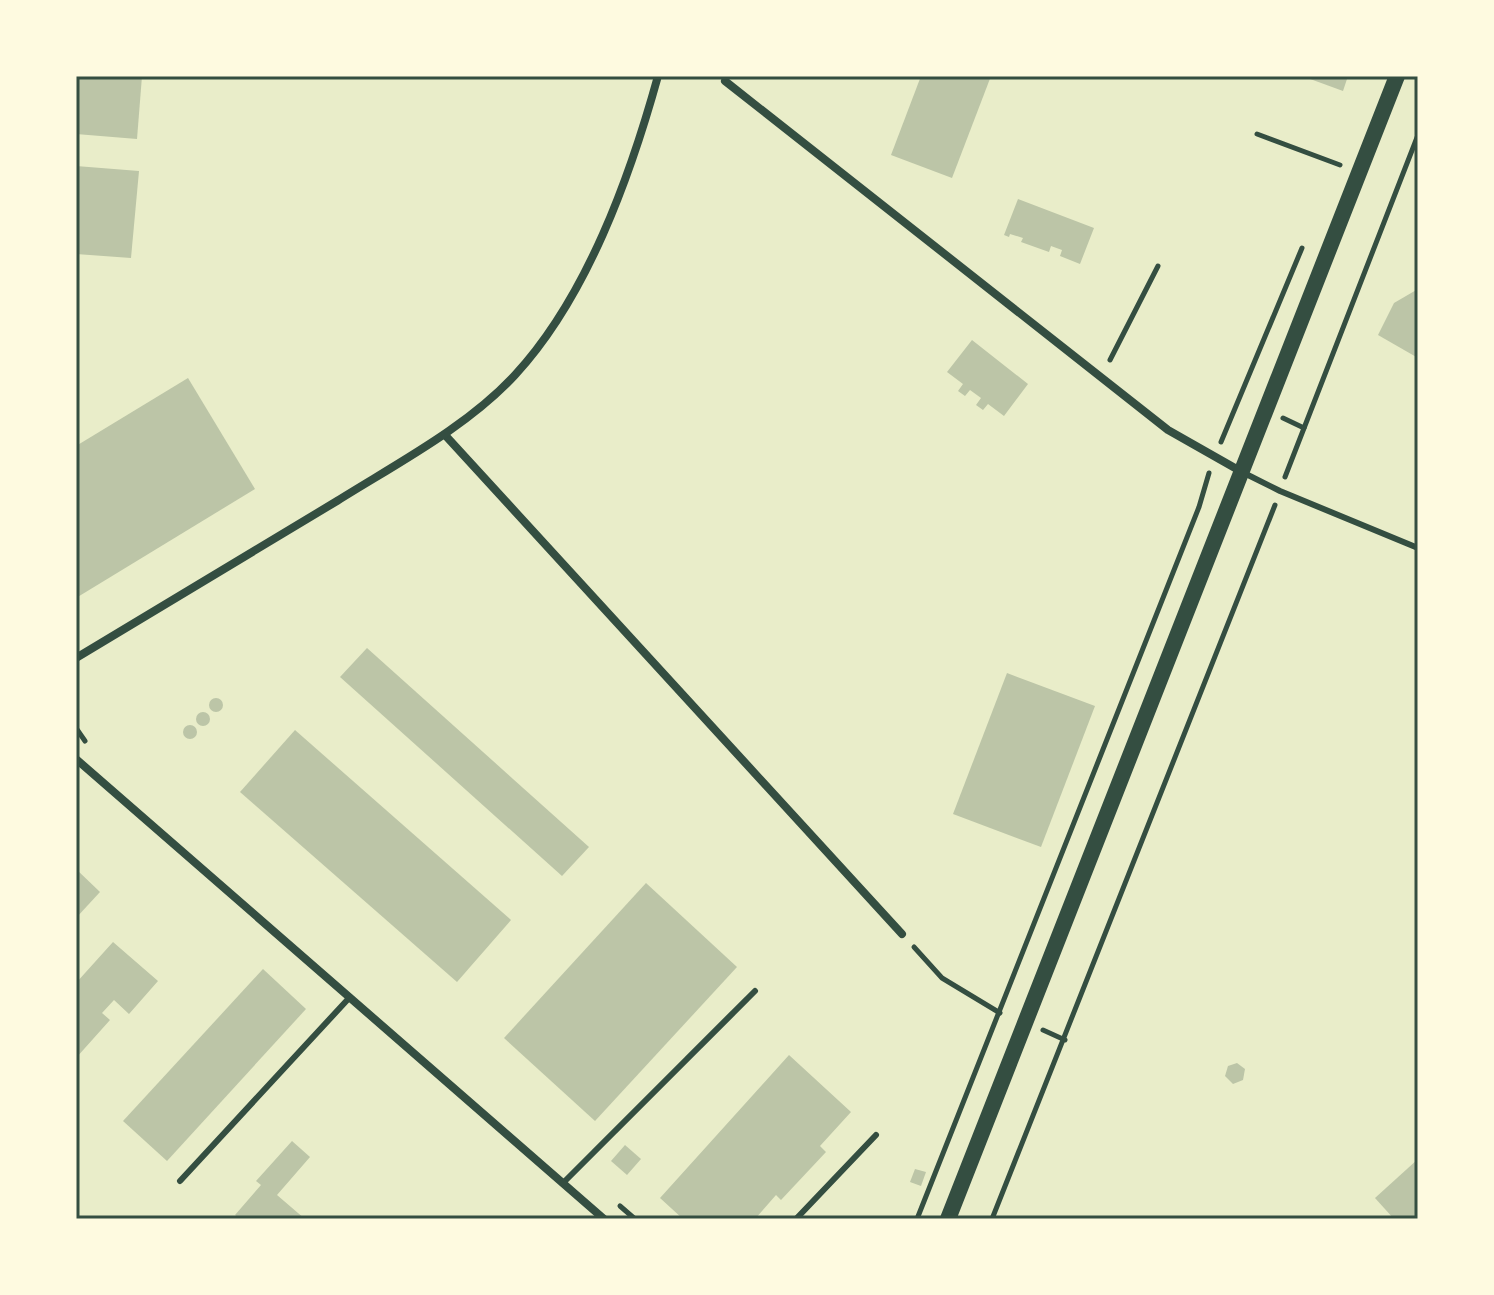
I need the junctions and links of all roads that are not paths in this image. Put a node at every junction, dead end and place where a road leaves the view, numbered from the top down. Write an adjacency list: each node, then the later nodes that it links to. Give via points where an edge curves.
1 (658, 76): 4 (street, via 609,219 555,325 514,376)
2 (1397, 76): 5 (main road)
3 (725, 81): 5 (street, via 1100,379 1168,430)
4 (445, 435): 7 (street); 9 (street)
5 (1242, 472): 6 (lane); 17 (main road)
6 (1418, 548)
7 (76, 658)
8 (76, 759): 11 (street)
9 (902, 934)
10 (755, 991): 14 (lane)
11 (350, 997): 13 (lane); 14 (street)
12 (876, 1135): 16 (lane)
13 (180, 1181)
14 (563, 1183): 15 (street)
15 (604, 1219)
16 (796, 1219)
17 (948, 1219)

